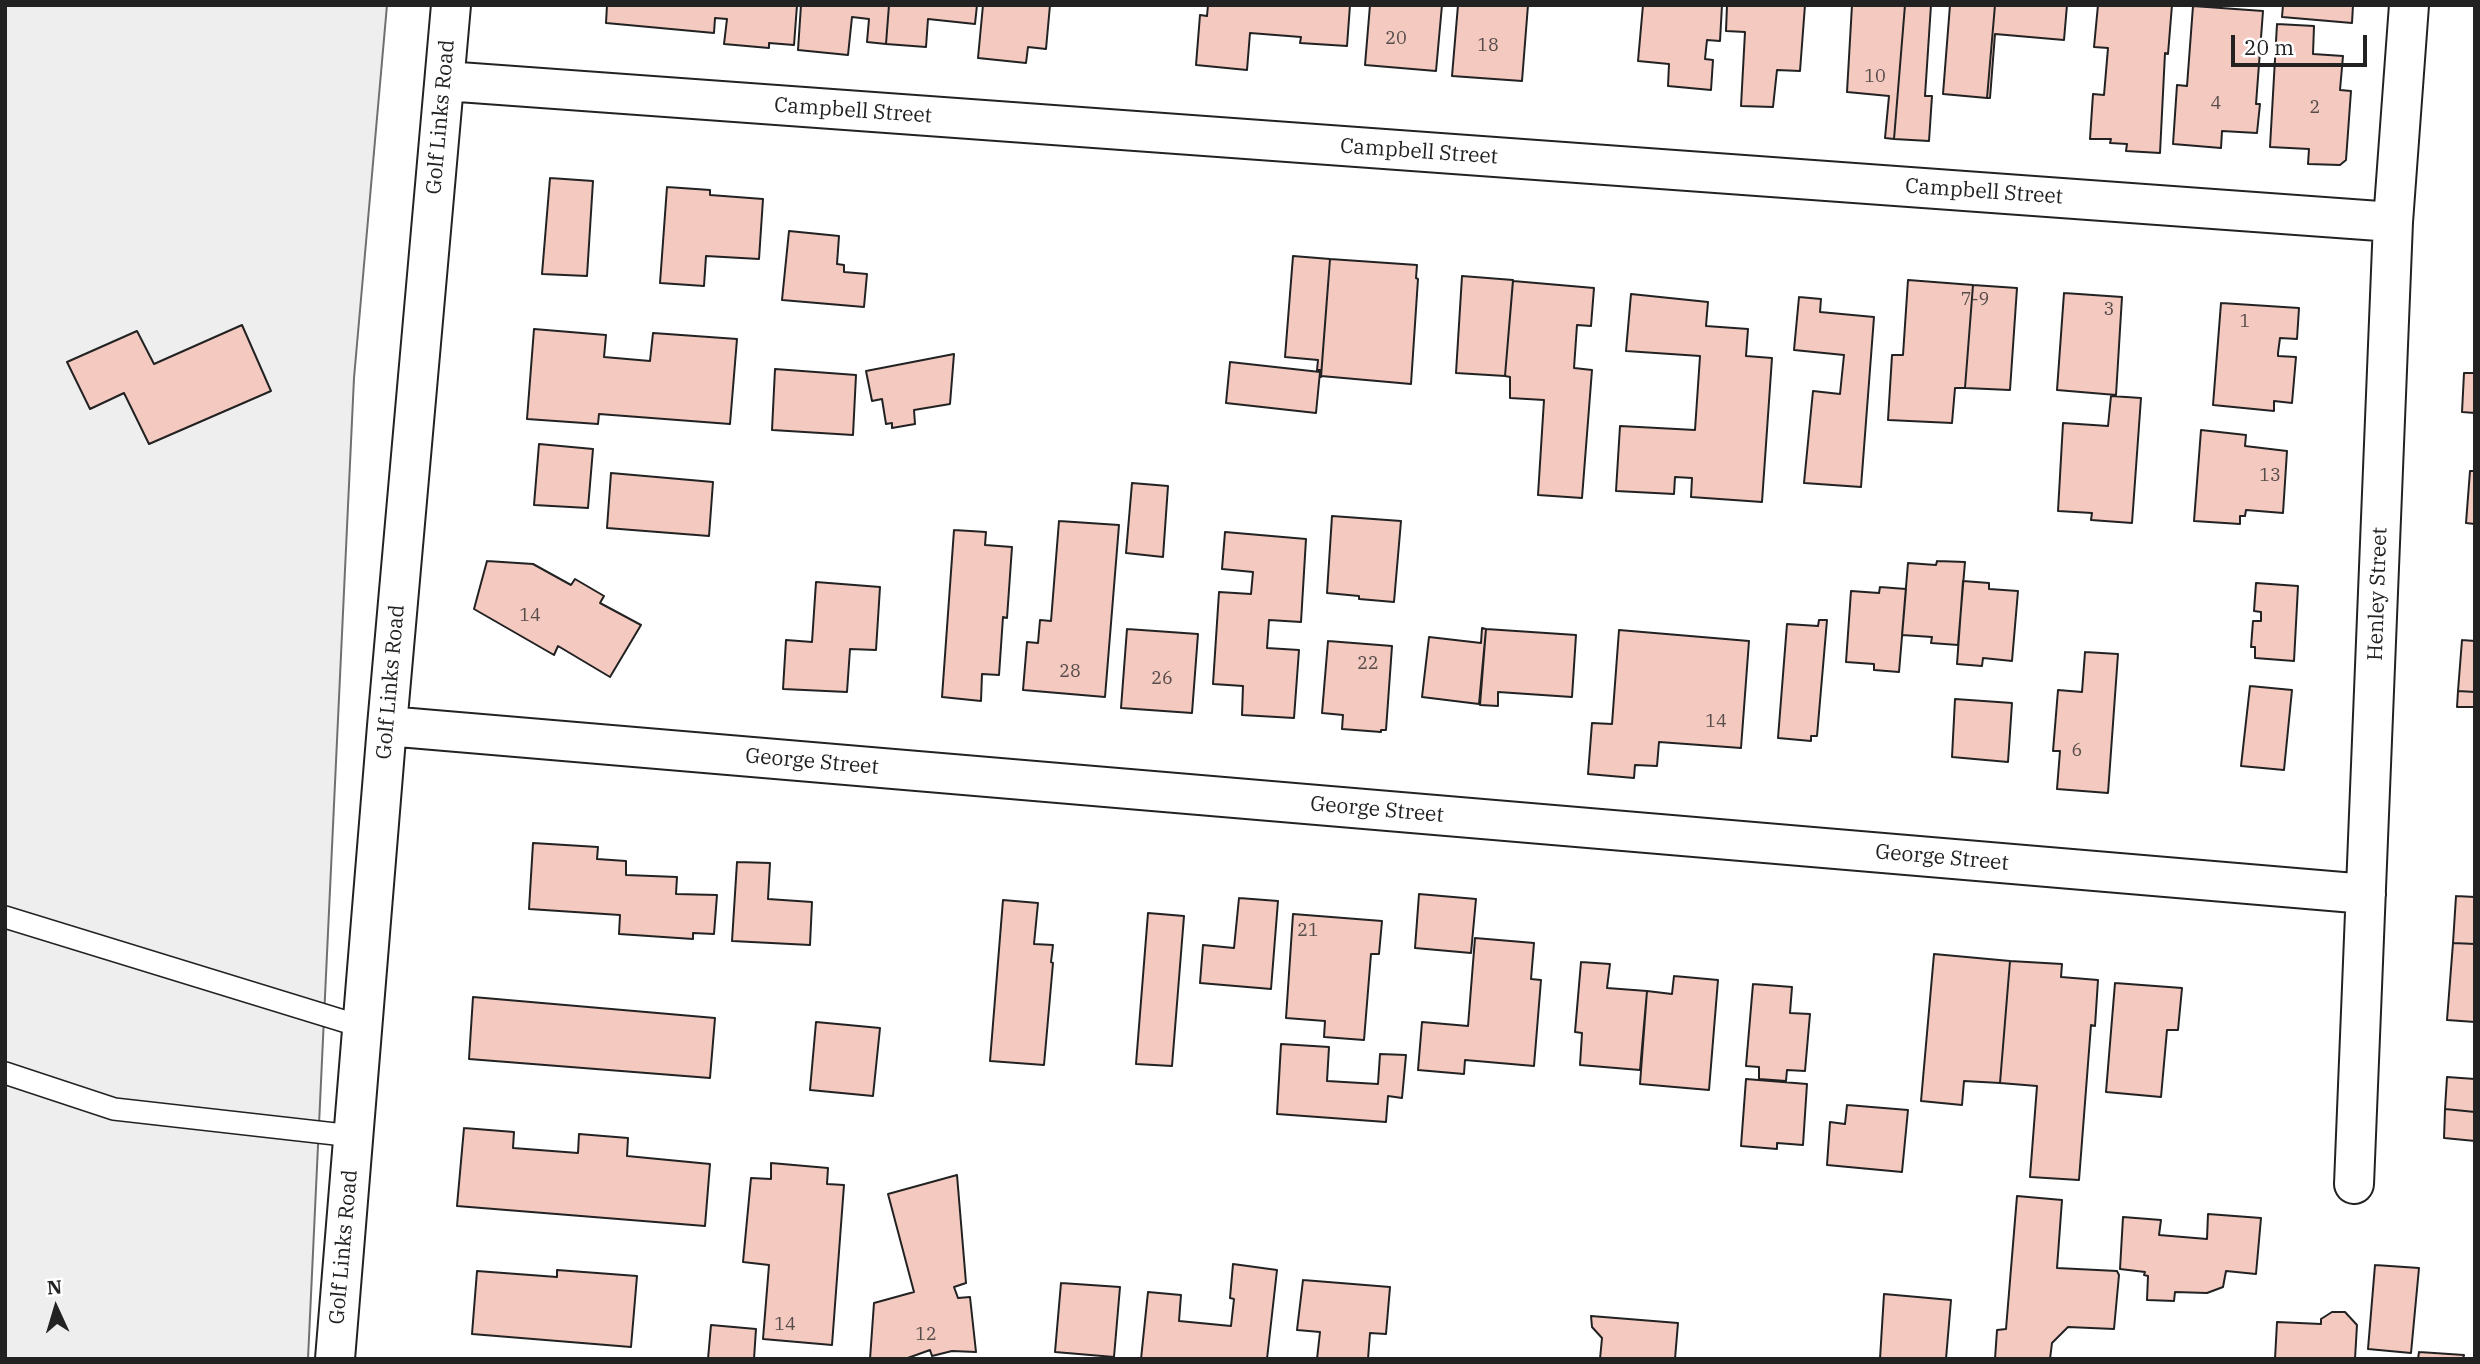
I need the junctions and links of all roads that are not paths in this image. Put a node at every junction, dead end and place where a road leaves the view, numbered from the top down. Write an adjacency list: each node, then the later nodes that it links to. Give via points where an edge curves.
1 (451, 5): 3 (street, Golf Links Road)
2 (2409, 5): 4 (street, Henley Street)
3 (445, 81): 4 (street, Campbell Street); 5 (street, Golf Links Road)
4 (2393, 222): 6 (street, Henley Street)
5 (387, 726): 6 (street, George Street); 8 (street, Golf Links Road)
6 (2367, 894): 11 (street, Henley Street)
7 (5, 917): 8 (lane)
8 (362, 1027): 10 (street, Golf Links Road)
9 (5, 1073): 10 (lane, via 114,1109)
10 (353, 1136): 12 (street, Golf Links Road)
11 (2354, 1184)
12 (335, 1359)

